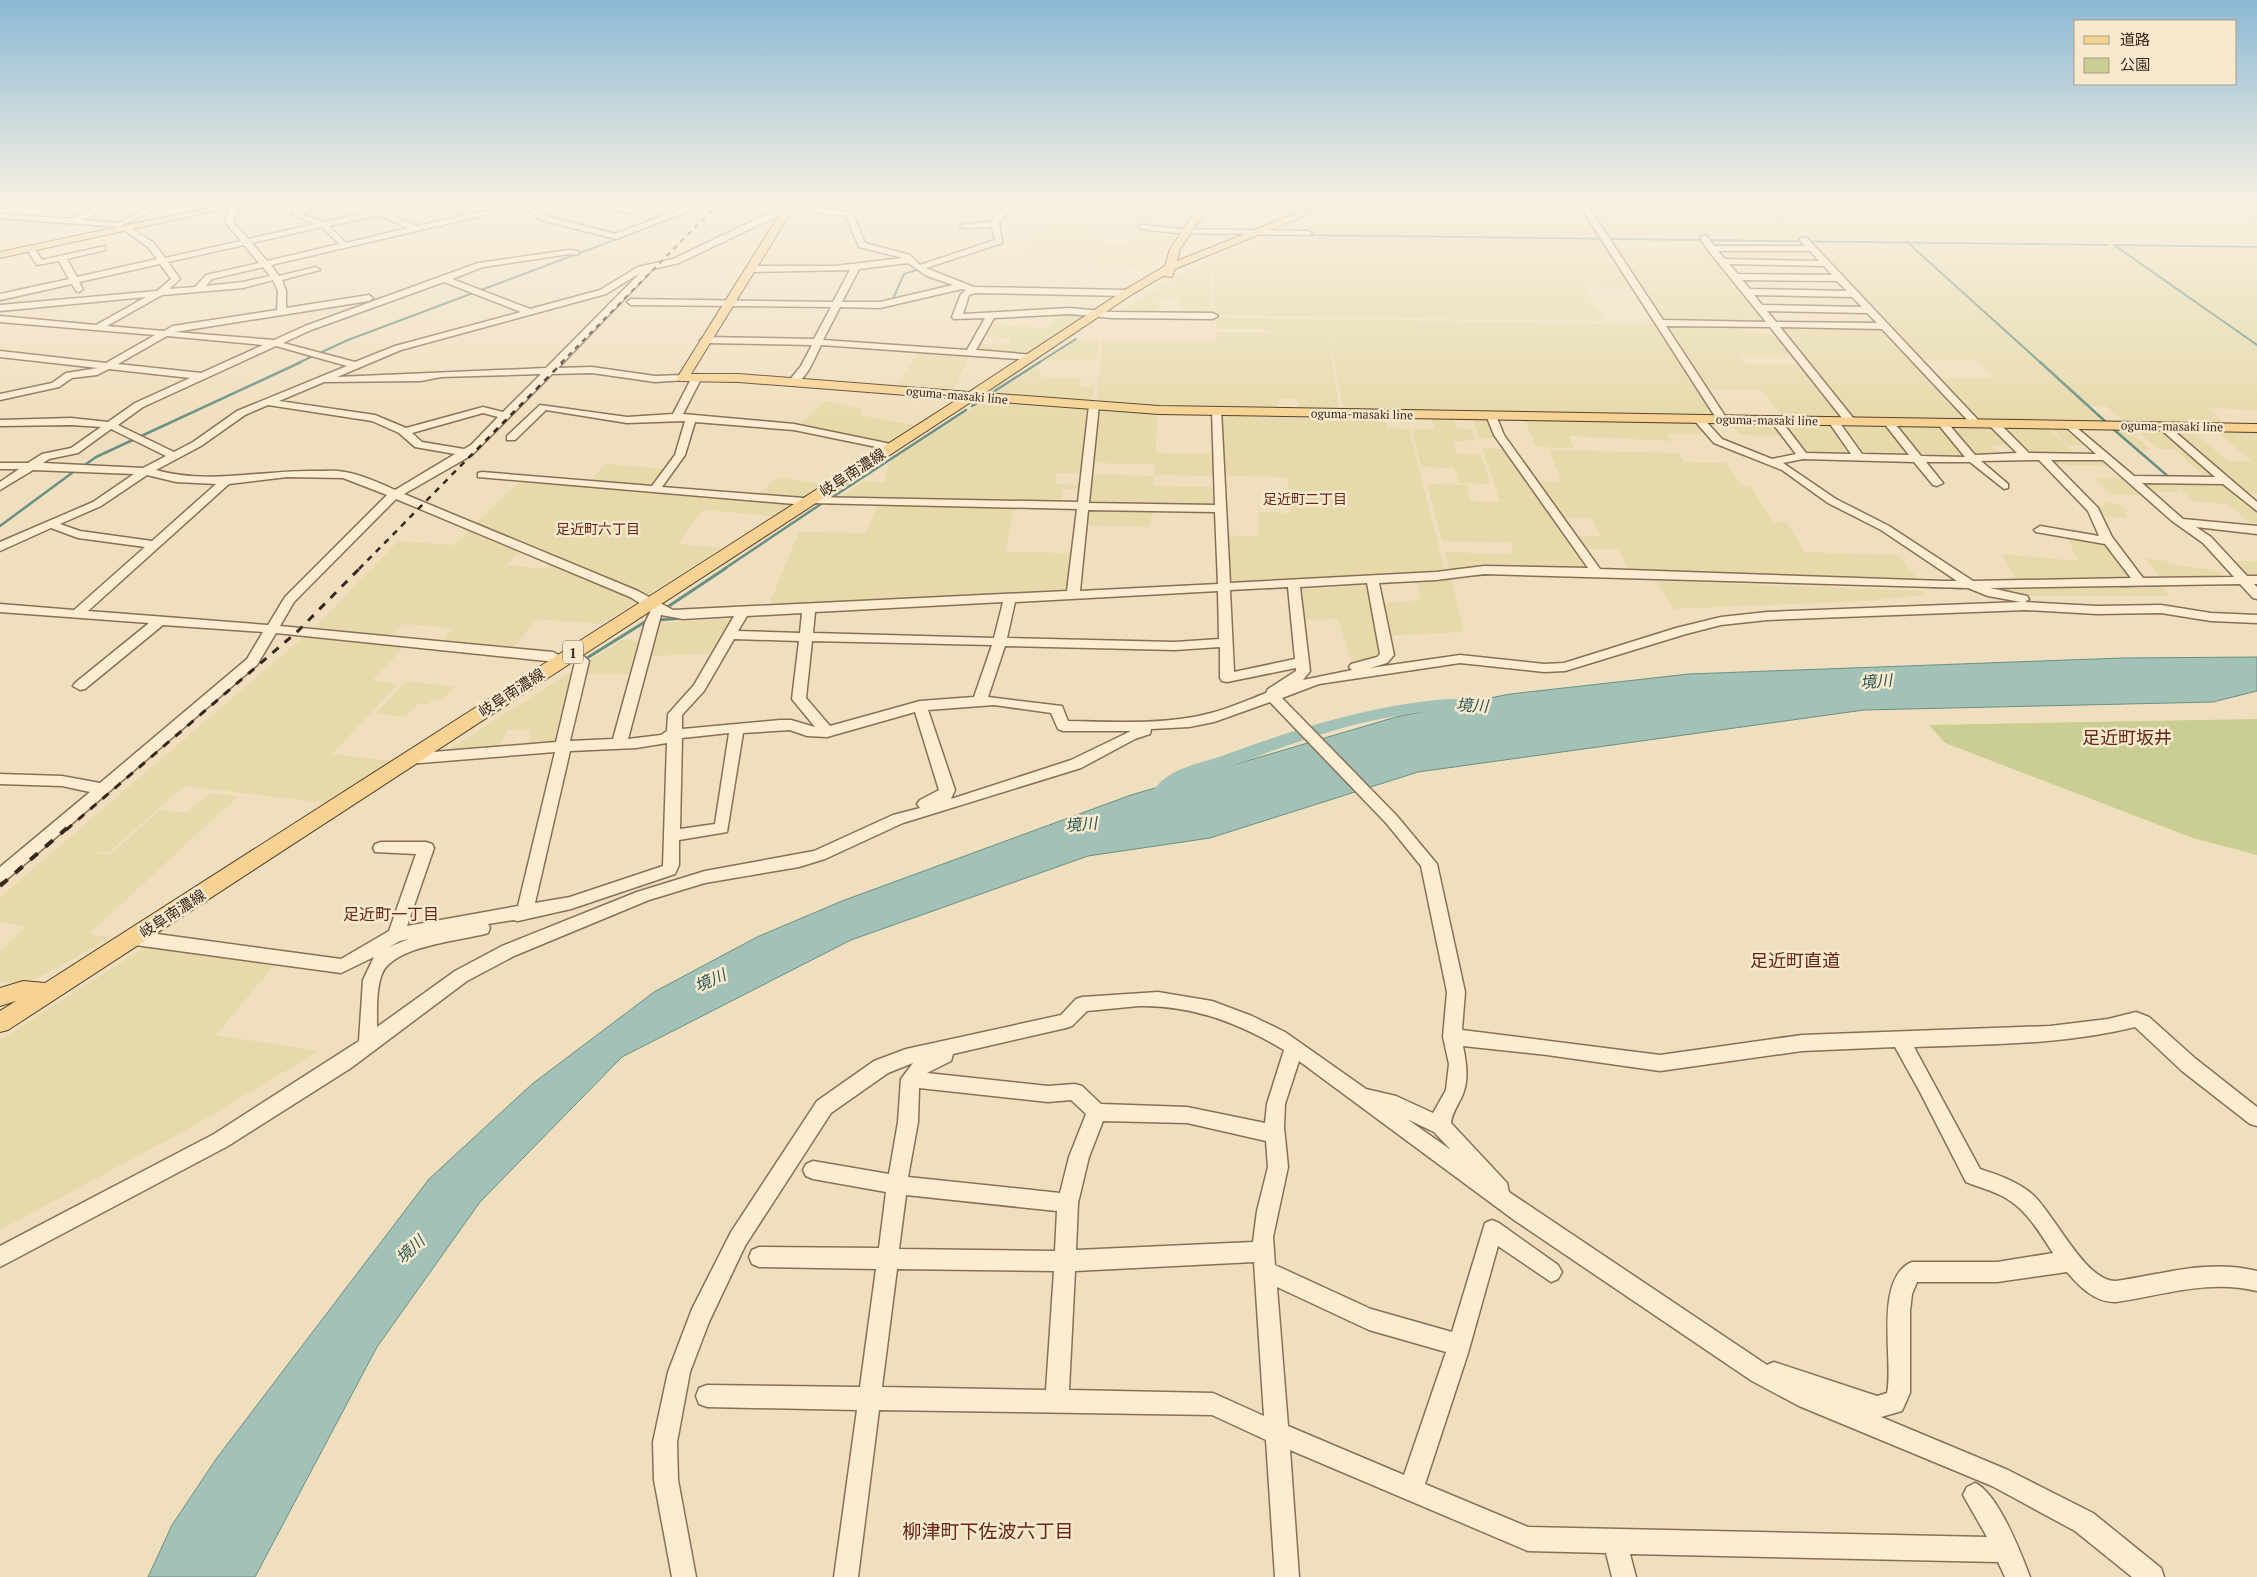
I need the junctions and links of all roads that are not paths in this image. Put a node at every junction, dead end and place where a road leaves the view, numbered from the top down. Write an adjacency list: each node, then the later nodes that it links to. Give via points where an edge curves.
1 (70, 274): 24 (street)
2 (107, 274): 24 (street)
3 (172, 274): 28 (street, via 176,279)
4 (224, 274): 26 (street, via 209,277)
5 (274, 274): 20 (street)
6 (298, 274): 20 (street)
7 (459, 274): 22 (street)
8 (633, 274): 42 (street, via 603,292)
9 (646, 274): 60 (street)
10 (749, 274): 36 (main road)
11 (853, 274): 37 (street)
12 (932, 274): 25 (street)
13 (1159, 274): 31 (main road, 岐阜南濃線 / 1)
14 (1167, 274): 23 (main road)
15 (1175, 274): 23 (main road, 岐阜南濃線)
16 (1626, 274): 47 (street)
17 (1732, 274): 19 (street)
18 (1836, 274): 21 (street)
19 (1735, 277): 21 (street); 29 (street)
20 (277, 278): 26 (street, via 243,285); 41 (street, via 282,291)
21 (1840, 278): 32 (street)
22 (445, 279): 30 (street); 42 (street)
23 (1163, 280): 43 (main road, 岐阜南濃線 / 1)
24 (74, 281): 33 (street); 34 (street)
25 (962, 286): 27 (street); 37 (street, via 880,305)
26 (199, 288): 28 (street)
27 (973, 290): 31 (street); 44 (street, via 965,294 957,317)
28 (162, 291): 34 (street); 50 (street)
29 (1747, 292): 32 (street); 39 (street)
30 (405, 293): 41 (street); 54 (street)
31 (1127, 293): 43 (main road, 岐阜南濃線 / 1)
32 (1854, 294): 40 (street)
33 (0, 297)
34 (85, 298): 38 (street)
35 (631, 302): 36 (street)
36 (729, 304): 37 (street); 52 (main road)
37 (837, 305): 53 (street)
38 (0, 308)
39 (1760, 308): 40 (street); 48 (street)
40 (1869, 310): 49 (street)
41 (282, 312): 51 (street)
42 (530, 312): 58 (street, via 398,348)
43 (1099, 314): 44 (street, via 1070,310); 45 (street); 57 (main road, 岐阜南濃線 / 1)
44 (991, 315): 55 (street)
45 (1213, 316)
46 (0, 319): 50 (street)
47 (1658, 323): 48 (street); 75 (street)
48 (1773, 324): 49 (street); 79 (street)
49 (1885, 326): 83 (street)
50 (98, 327): 51 (street)
51 (164, 333): 54 (street); 59 (street)
52 (705, 340): 53 (street); 63 (main road)
53 (819, 342): 55 (street); 65 (street)
54 (274, 343): 58 (street); 61 (street)
55 (970, 353): 57 (street)
56 (2, 357): 59 (street)
57 (1032, 357): 66 (main road, 岐阜南濃線 / 1)
58 (355, 365): 64 (street)
59 (106, 367): 61 (street); 67 (street, via 97,372 69,376 55,385)
60 (550, 372): 63 (street, via 601,370 649,378); 64 (street); 72 (street)
61 (202, 376): 86 (street, via 139,404)
62 (698, 377): 63 (main road, oguma-masaki line); 65 (main road, oguma-masaki line); 73 (street)
63 (683, 378)
64 (320, 380): 68 (street)
65 (793, 382): 66 (main road, oguma-masaki line)
66 (972, 395): 69 (main road, oguma-masaki line); 91 (main road, 岐阜南濃線 / 1)
67 (0, 397)
68 (267, 402): 89 (street, via 375,418); 93 (street, via 226,422)
69 (1094, 405): 70 (main road, oguma-masaki line); 117 (street)
70 (1217, 411): 71 (main road, oguma-masaki line); 119 (street)
71 (1491, 415): 74 (main road, oguma-masaki line); 127 (street, via 1499,435)
72 (506, 416): 89 (street, via 483,410); 92 (street)
73 (677, 417): 76 (street); 90 (street, via 627,420 544,407)
74 (1698, 419): 75 (main road, oguma-masaki line); 101 (street, via 1718,441)
75 (1722, 419): 77 (main road, oguma-masaki line)
76 (690, 420): 91 (street, via 794,427); 112 (street, via 680,456)
77 (1775, 420): 78 (main road, oguma-masaki line); 94 (street)
78 (1833, 421): 79 (main road, oguma-masaki line); 96 (street)
79 (1850, 421): 80 (main road, oguma-masaki line)
80 (1888, 422): 82 (main road, oguma-masaki line); 99 (street)
81 (0, 423): 86 (street, via 81,422)
82 (1942, 423): 83 (main road, oguma-masaki line); 100 (street)
83 (1976, 423): 84 (main road, oguma-masaki line)
84 (1994, 424): 85 (main road, oguma-masaki line); 95 (street)
85 (2070, 424): 87 (main road, oguma-masaki line); 98 (street)
86 (110, 426): 93 (street); 102 (street, via 74,451 46,456)
87 (2162, 426): 88 (main road, oguma-masaki line); 108 (street)
88 (2257, 428)
89 (404, 432): 92 (street, via 418,445)
90 (511, 438)
91 (892, 447): 116 (main road, 岐阜南濃線 / 1)
92 (468, 453): 113 (street)
93 (174, 456): 104 (street)
94 (1803, 456): 96 (street); 101 (street)
95 (2026, 456): 97 (street); 100 (street)
96 (1859, 457): 99 (street)
97 (2042, 457): 98 (street); 124 (street, via 2094,510)
98 (2106, 457): 106 (street)
99 (1918, 458): 100 (street); 109 (street)
100 (1974, 458): 110 (street)
101 (1772, 462): 132 (street, via 1799,476 1832,501 1886,528)
102 (32, 465): 103 (street); 104 (street); 111 (street)
103 (0, 466)
104 (144, 472): 107 (street, via 176,479); 121 (street, via 97,504)
105 (482, 475): 112 (street)
106 (2132, 479): 108 (street); 120 (street)
107 (226, 481): 113 (street, via 287,474 344,475); 125 (street)
108 (2226, 481): 114 (street)
109 (1937, 483)
110 (2004, 486)
111 (0, 487)
112 (655, 489): 116 (street)
113 (398, 494): 143 (street, via 429,510 644,598); 147 (street, via 390,498 289,600)
114 (2243, 495): 115 (street); 118 (street)
115 (2257, 496)
116 (807, 501): 117 (street); 143 (main road, 岐阜南濃線 / 1)
117 (1082, 507): 119 (street); 134 (street)
118 (2257, 508)
119 (1221, 509): 133 (street)
120 (2180, 522): 123 (street); 130 (street, via 2207,540)
121 (54, 524): 125 (street, via 78,534); 126 (street)
122 (2040, 530): 124 (street)
123 (2257, 530)
124 (2110, 541): 129 (street)
125 (155, 544): 142 (street)
126 (0, 546)
127 (1597, 573): 128 (street, via 1484,570); 132 (street)
128 (1372, 579): 131 (street); 154 (street, via 1387,655 1382,660 1322,676)
129 (2140, 582): 130 (street); 132 (street)
130 (2248, 582): 135 (street)
131 (1294, 584): 133 (street); 153 (street)
132 (1971, 585): 140 (street, via 2010,597 2120,606)
133 (1224, 587): 134 (street); 150 (street)
134 (1073, 594): 136 (street)
135 (2257, 596)
136 (1010, 598): 138 (street); 151 (street)
137 (0, 608): 139 (street)
138 (809, 608): 141 (street); 149 (street)
139 (14, 609): 142 (street); 146 (street)
140 (2130, 610): 145 (street, via 2161,609); 154 (street, via 2011,606 1767,616 1721,621 1681,631 1565,667 1544,668 1460,659)
141 (743, 612): 143 (street); 148 (street)
142 (78, 613): 144 (street)
143 (652, 614): 152 (main road, 岐阜南濃線 / 1); 163 (street)
144 (161, 620): 147 (street); 155 (street)
145 (2257, 620)
146 (0, 621)
147 (273, 629): 152 (street); 167 (street, via 252,662)
148 (730, 635): 149 (street); 162 (street, via 699,688 675,714)
149 (804, 636): 151 (street); 161 (street, via 799,699)
150 (1226, 642): 151 (street, via 1175,646); 153 (street, via 1226,678)
151 (999, 643): 157 (street)
152 (566, 656): 164 (street, via 582,661); 165 (main road, 岐阜南濃線 / 1)
153 (1302, 662): 156 (street, via 1302,675 1273,692)
154 (1318, 680): 156 (street)
155 (80, 686)
156 (1273, 697): 159 (street, via 1214,717); 178 (street, via 1376,803 1429,864 1455,978)
157 (980, 701): 158 (street); 159 (street, via 1057,709 1063,726 1117,728)
158 (920, 706): 161 (street); 168 (street, via 948,790 919,807)
159 (1165, 724): 168 (street, via 1130,736 1076,764)
160 (737, 728): 161 (street, via 751,730 791,725 807,731); 162 (street); 169 (street, via 722,828)
161 (827, 732)
162 (674, 734): 163 (street); 169 (street)
163 (619, 744): 164 (street)
164 (564, 746): 165 (street); 172 (street)
165 (408, 759): 174 (main road, 岐阜南濃線 / 1)
166 (0, 779): 167 (street, via 62,781)
167 (103, 789): 171 (street)
168 (914, 814): 180 (street, via 812,857 705,877 643,896 579,921 508,951 461,976)
169 (672, 836): 172 (street, via 672,865 669,870 572,903)
170 (381, 848): 173 (street, via 426,848)
171 (0, 876)
172 (525, 913): 173 (street); 180 (street, via 469,932 404,947 388,955 374,971)
173 (396, 935): 174 (street, via 378,943 358,961 341,966)
174 (134, 938): 175 (main road, 岐阜南濃線 / 1)
175 (47, 992): 176 (main road, via 23,990); 177 (main road, 岐阜南濃線 / 1)
176 (0, 996)
177 (0, 1023)
178 (1452, 1037): 179 (street, via 1660,1063 1802,1043); 187 (street, via 1458,1064 1455,1091 1442,1114)
179 (1900, 1040): 186 (street, via 2050,1034 2136,1019); 198 (street, via 1973,1176 2011,1189 2028,1203)
180 (368, 1042): 193 (street, via 344,1062 221,1140)
181 (969, 1044): 182 (street, via 1066,1021 1082,1004 1157,999 1208,1007 1259,1026); 183 (street, via 923,1064); 211 (street, via 912,1055 881,1067 824,1107 738,1239 700,1317 679,1372 665,1442 666,1480)
182 (1294, 1048): 184 (street); 188 (street, via 1276,1104)
183 (910, 1079): 185 (street, via 1048,1094 1075,1092); 190 (street, via 908,1122)
184 (1358, 1095): 187 (street, via 1396,1104); 192 (street)
185 (1096, 1112): 188 (street, via 1187,1115); 191 (street, via 1079,1157)
186 (2257, 1118)
187 (1441, 1126): 192 (street)
188 (1274, 1134): 197 (street, via 1278,1167 1267,1212)
189 (813, 1170): 190 (street)
190 (898, 1185): 191 (street); 195 (street)
191 (1068, 1203): 196 (street)
192 (1521, 1213): 202 (street)
193 (0, 1257)
194 (759, 1257): 195 (street)
195 (888, 1258): 196 (street); 204 (street)
196 (1064, 1261): 197 (street); 205 (street)
197 (1265, 1261): 201 (street, via 1370,1319); 206 (street)
198 (2071, 1261): 200 (street, via 2095,1285 2108,1291 2179,1278 2232,1276); 202 (street, via 1997,1272 1912,1272 1907,1277 1901,1297 1899,1393 1894,1403 1877,1407 1780,1373)
199 (1551, 1272): 201 (street, via 1492,1230)
200 (2257, 1281)
201 (1459, 1346): 207 (street)
202 (1760, 1373): 216 (street, via 1816,1402 2000,1478 2084,1522)
203 (707, 1396): 204 (street)
204 (870, 1398): 205 (street); 212 (street)
205 (1057, 1401): 206 (street, via 1213,1404)
206 (1276, 1433): 207 (street); 213 (street)
207 (1411, 1490): 209 (street, via 1528,1539)
208 (1975, 1495): 210 (street)
209 (1615, 1541): 210 (street); 214 (street)
210 (2006, 1550): 215 (street)
211 (684, 1577)
212 (846, 1577)
213 (1287, 1577)
214 (1624, 1577)
215 (2018, 1577)
216 (2152, 1577)

